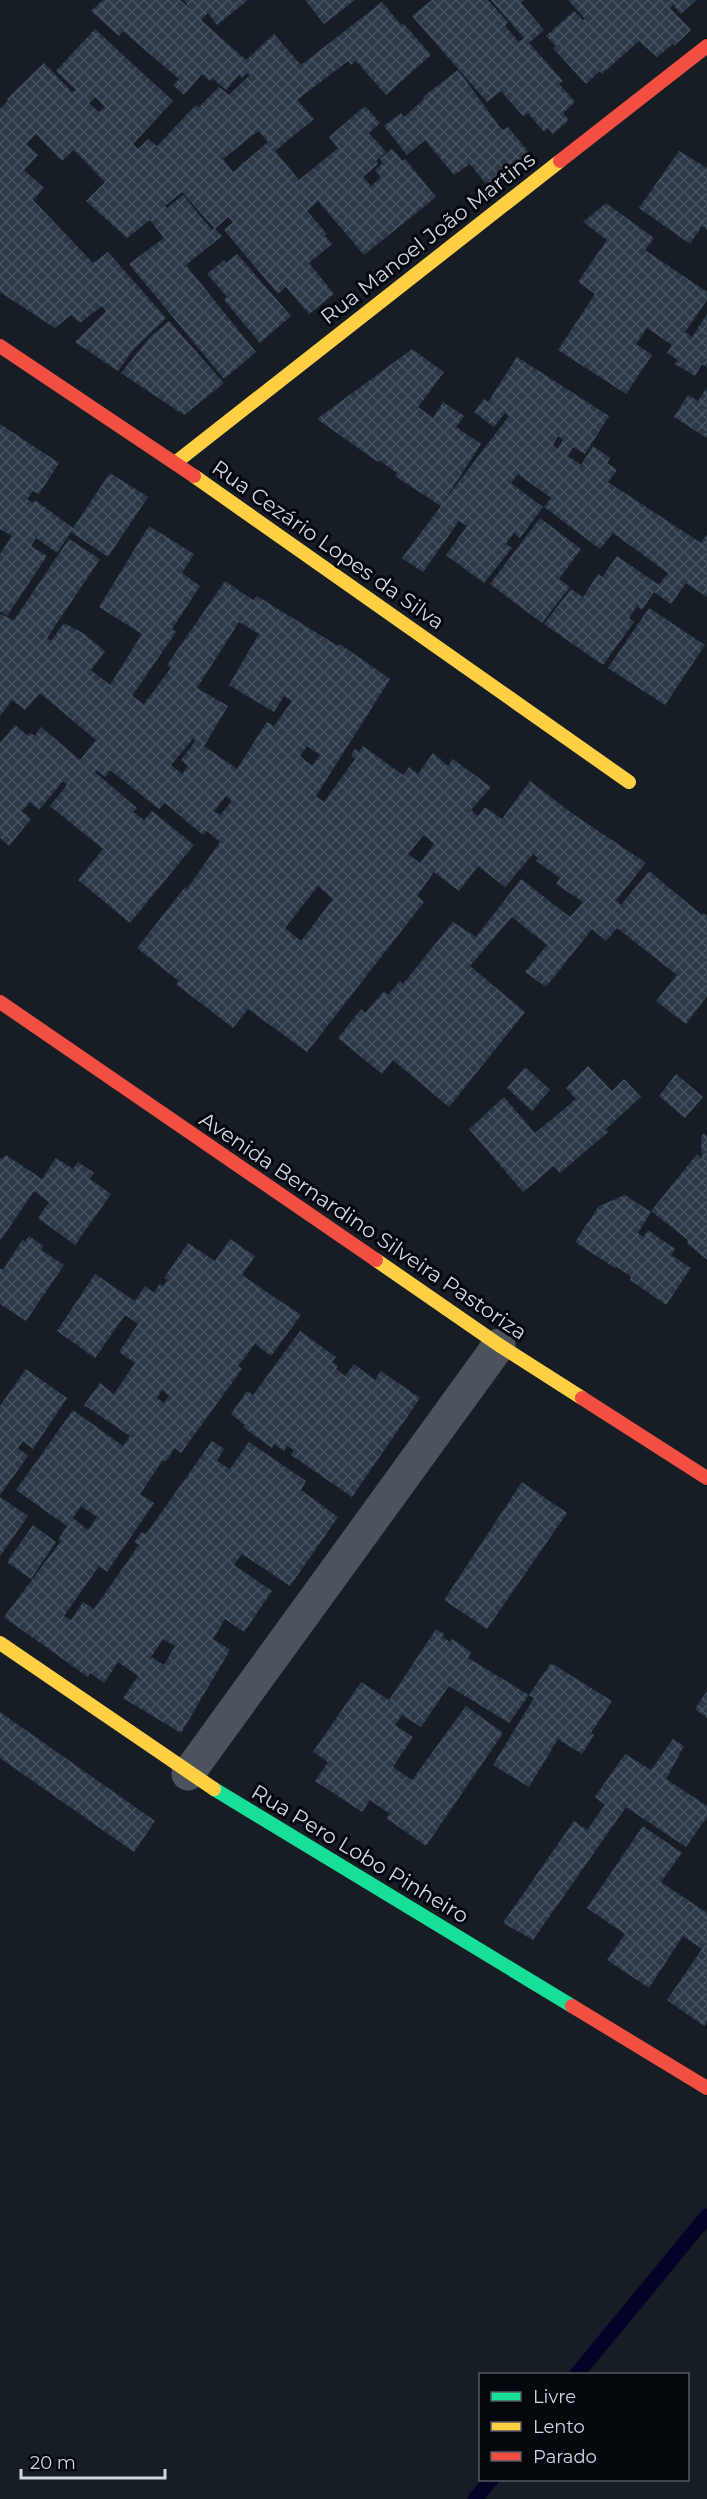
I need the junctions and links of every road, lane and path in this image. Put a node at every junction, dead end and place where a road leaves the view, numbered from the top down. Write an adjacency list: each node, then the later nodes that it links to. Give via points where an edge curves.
1 (707, 46): 3 (street, Rua Manoel João Martins)
2 (0, 346): 3 (street, Rua Cezário Lopes da Silva)
3 (175, 463): 4 (street, Rua Cezário Lopes da Silva)
4 (629, 782)
5 (0, 1002): 6 (street, Avenida Bernardino Silveira Pastoriza)
6 (499, 1345): 7 (street, Avenida Bernardino Silveira Pastoriza); 9 (street)
7 (707, 1478)
8 (0, 1643): 9 (street, Rua Pero Lobo Pinheiro)
9 (188, 1774): 10 (street, Rua Pero Lobo Pinheiro)
10 (707, 2088)

